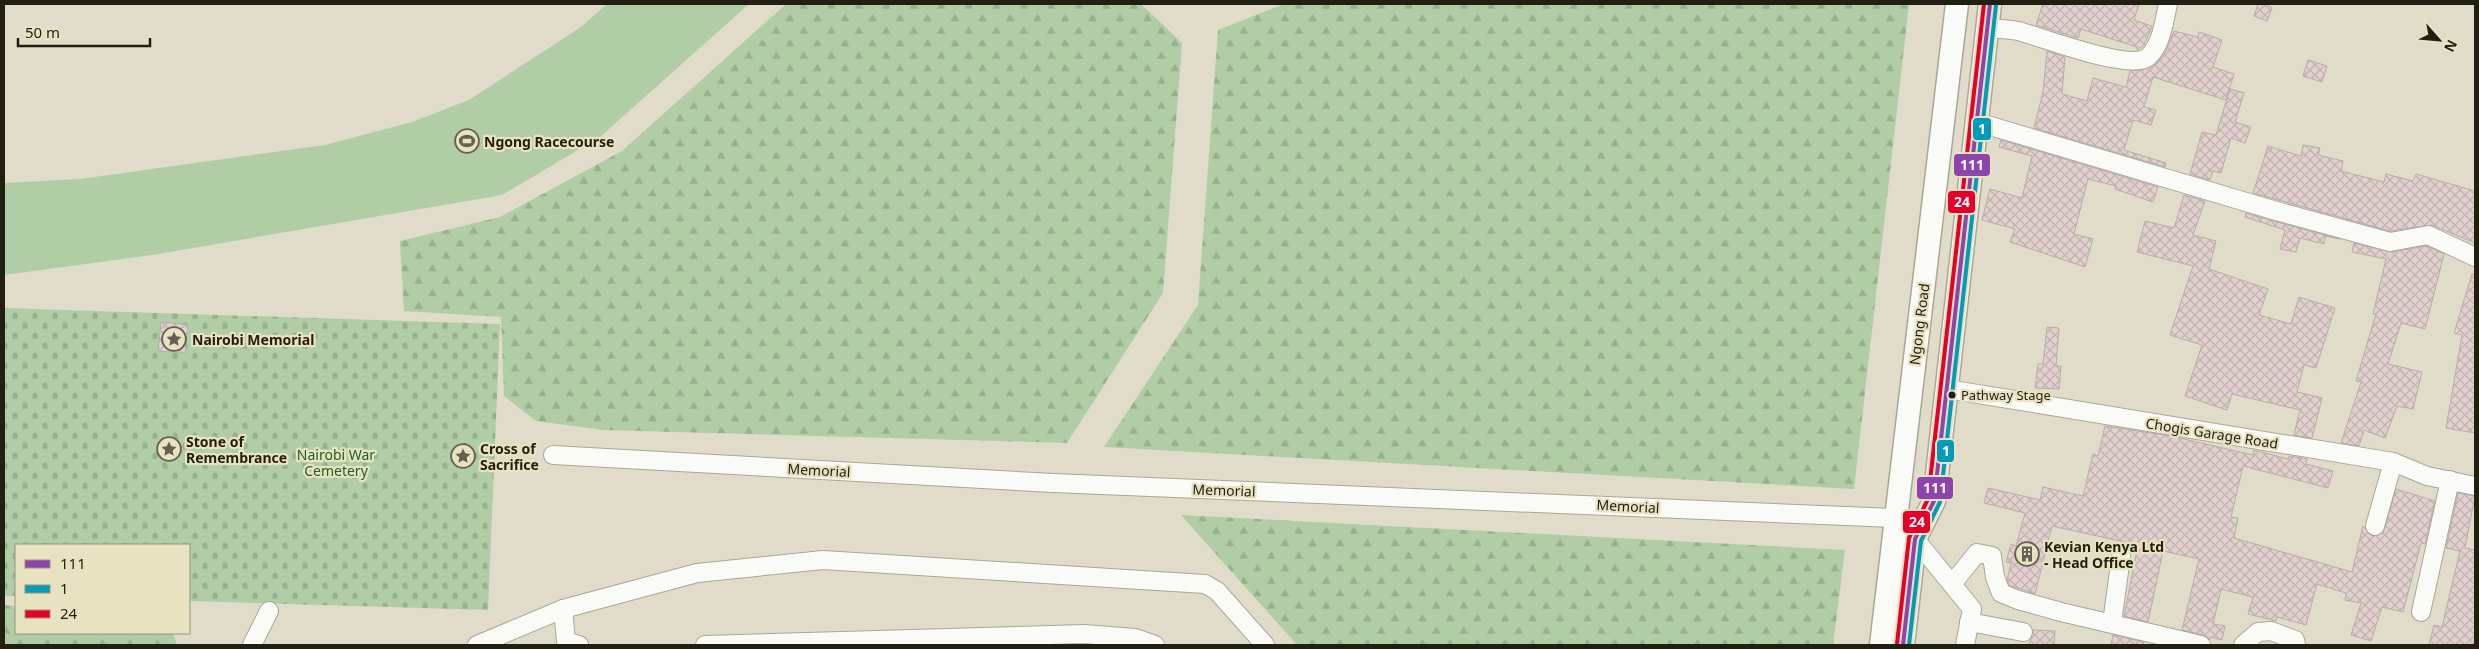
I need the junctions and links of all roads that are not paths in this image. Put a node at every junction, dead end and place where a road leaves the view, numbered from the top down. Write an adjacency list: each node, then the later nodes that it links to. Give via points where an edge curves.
1 (1957, 4): 12 (main road, Ngong Road)
2 (1990, 4): 4 (main road)
3 (2168, 4): 4 (street, via 2154,49 2141,61 2062,46 2017,31)
4 (1988, 28): 5 (main road)
5 (1977, 122): 6 (street, via 2390,242 2428,235); 7 (main road)
6 (2475, 257)
7 (1947, 390): 9 (street, Chogis Garage Road); 14 (main road, via 1934,501)
8 (553, 455): 12 (street, Memorial, via 1053,483)
9 (2393, 462): 10 (street, Chogis Garage Road, via 2427,476); 13 (street)
10 (2450, 480): 11 (street, Chogis Garage Road); 19 (street)
11 (2475, 486)
12 (1895, 518): 29 (main road, Ngong Road)
13 (2375, 526)
14 (1915, 539): 16 (street); 30 (main road)
15 (2121, 557): 21 (street)
16 (1952, 584): 20 (street, via 1972,609); 21 (street, via 1977,553 1992,556 2001,593)
17 (563, 609): 23 (street); 25 (street); 28 (street, via 697,573 823,560 1205,584 1217,591)
18 (269, 611): 24 (street)
19 (2421, 612)
20 (1969, 622): 22 (street); 31 (street)
21 (2112, 624): 32 (street)
22 (2023, 632)
23 (568, 644)
24 (252, 645)
25 (478, 645)
26 (705, 645): 27 (street, via 1084,634 1135,638)
27 (1155, 645)
28 (1265, 645)
29 (1881, 645)
30 (1903, 645)
31 (1965, 645)
32 (2201, 645)
33 (2243, 645): 34 (street, via 2258,632 2271,631 2295,640)
34 (2296, 645)

